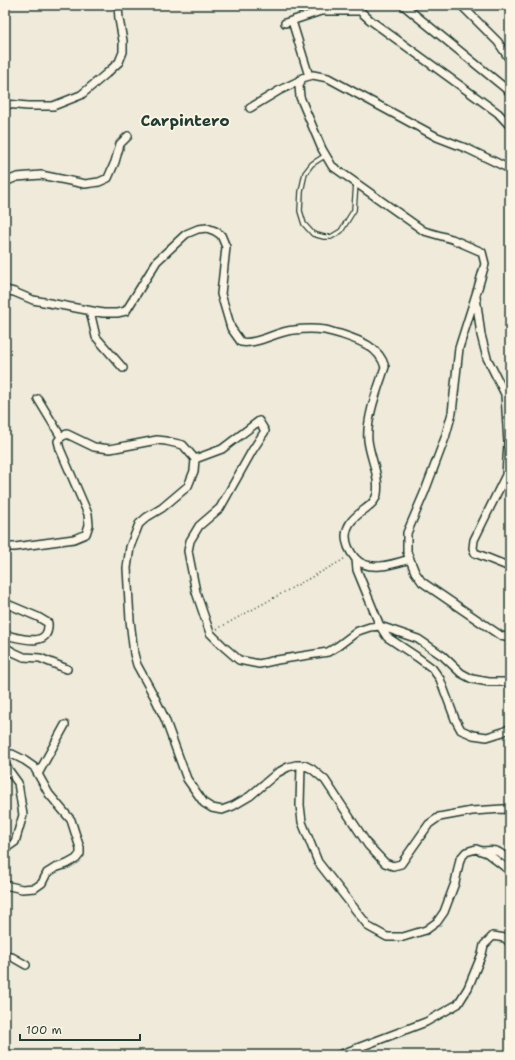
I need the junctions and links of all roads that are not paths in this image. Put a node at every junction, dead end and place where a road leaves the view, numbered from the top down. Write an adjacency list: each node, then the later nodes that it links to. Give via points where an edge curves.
1 (118, 5): 8 (street, via 123,52 119,62 106,74 81,95 53,106)
2 (403, 5): 7 (street)
3 (460, 5): 4 (street, via 498,42)
4 (510, 60)
5 (309, 76): 6 (street); 10 (street, via 289,22 321,12 360,11 498,113); 13 (street, via 328,78 437,137)
6 (301, 80): 9 (street); 12 (street, via 300,97)
7 (510, 92)
8 (5, 104)
9 (250, 108)
10 (510, 126)
11 (128, 136): 14 (street, via 120,144 108,178 99,182 85,184 41,175 17,177)
12 (326, 155): 15 (street, via 332,166); 15 (lane, via 312,164 305,173 301,192 300,211 304,224 313,234 331,237 341,231 354,210)
13 (510, 169)
14 (5, 182)
15 (356, 183): 17 (street, via 424,231 452,239 482,252 485,264)
16 (5, 290): 18 (street, via 33,300)
17 (476, 294): 25 (street, via 458,348 452,413 445,438 408,533); 26 (street, via 481,335 487,358 505,394 508,443 506,475 474,540 473,548 475,553)
18 (90, 311): 19 (street, via 96,337); 24 (street, via 126,311 157,261 186,234 198,228 207,228 220,235 226,247 221,294 231,328 241,342 248,343 294,330 325,330 364,342 375,351 383,360 385,367 368,423 368,441 377,479 377,495 373,502 351,521 347,532 346,542)
19 (123, 368)
20 (38, 399): 21 (street)
21 (61, 437): 22 (street, via 67,434 94,447 110,449 156,440 166,441 183,445); 23 (street, via 58,441 60,449 88,514 89,525 86,534 74,539)
22 (195, 459): 28 (street, via 222,450 259,421 265,431 220,508 198,526 188,551 196,592 210,633 224,647 239,660 259,664 328,652 358,631); 38 (street, via 194,471 188,486 139,524 130,547 127,568 136,665 165,719 187,779 204,803 212,808 222,810 233,806 250,796 277,773 288,767)
23 (5, 547)
24 (356, 559): 25 (street, via 358,562 373,566); 28 (street, via 357,570)
25 (410, 559): 30 (street, via 422,582 501,636)
26 (510, 567)
27 (5, 602): 29 (street, via 48,623 48,629 45,637 39,640)
28 (380, 626): 33 (street, via 418,639 443,656 461,673 472,678 489,682); 35 (street, via 387,637 432,668 440,679 461,730 473,735 487,736)
29 (5, 635)
30 (510, 638)
31 (5, 647): 32 (street, via 24,657 40,658)
32 (67, 669)
33 (510, 682)
34 (65, 725): 39 (street)
35 (510, 728)
36 (5, 754): 39 (street, via 12,754 24,760 34,767)
37 (5, 765): 41 (street, via 18,783 23,815 15,842)
38 (301, 765): 40 (street, via 312,769 325,780 368,844 385,863 393,866 401,864 428,824 439,817 472,811); 42 (street, via 302,822 318,862 369,927 387,937 403,937 426,930 438,922 455,883 460,859 466,852 476,849)
39 (38, 774): 45 (street, via 49,794 71,820 80,854 76,859 47,873 42,883 35,888 22,889)
40 (510, 810)
41 (5, 849)
42 (482, 851): 43 (street, via 498,851); 44 (street)
43 (510, 861)
44 (510, 871)
45 (5, 885)
46 (510, 943): 49 (street, via 505,938 493,936 484,945 468,988 458,1004 426,1022)
47 (5, 957): 48 (street, via 12,957)
48 (26, 965)
49 (339, 1055)

